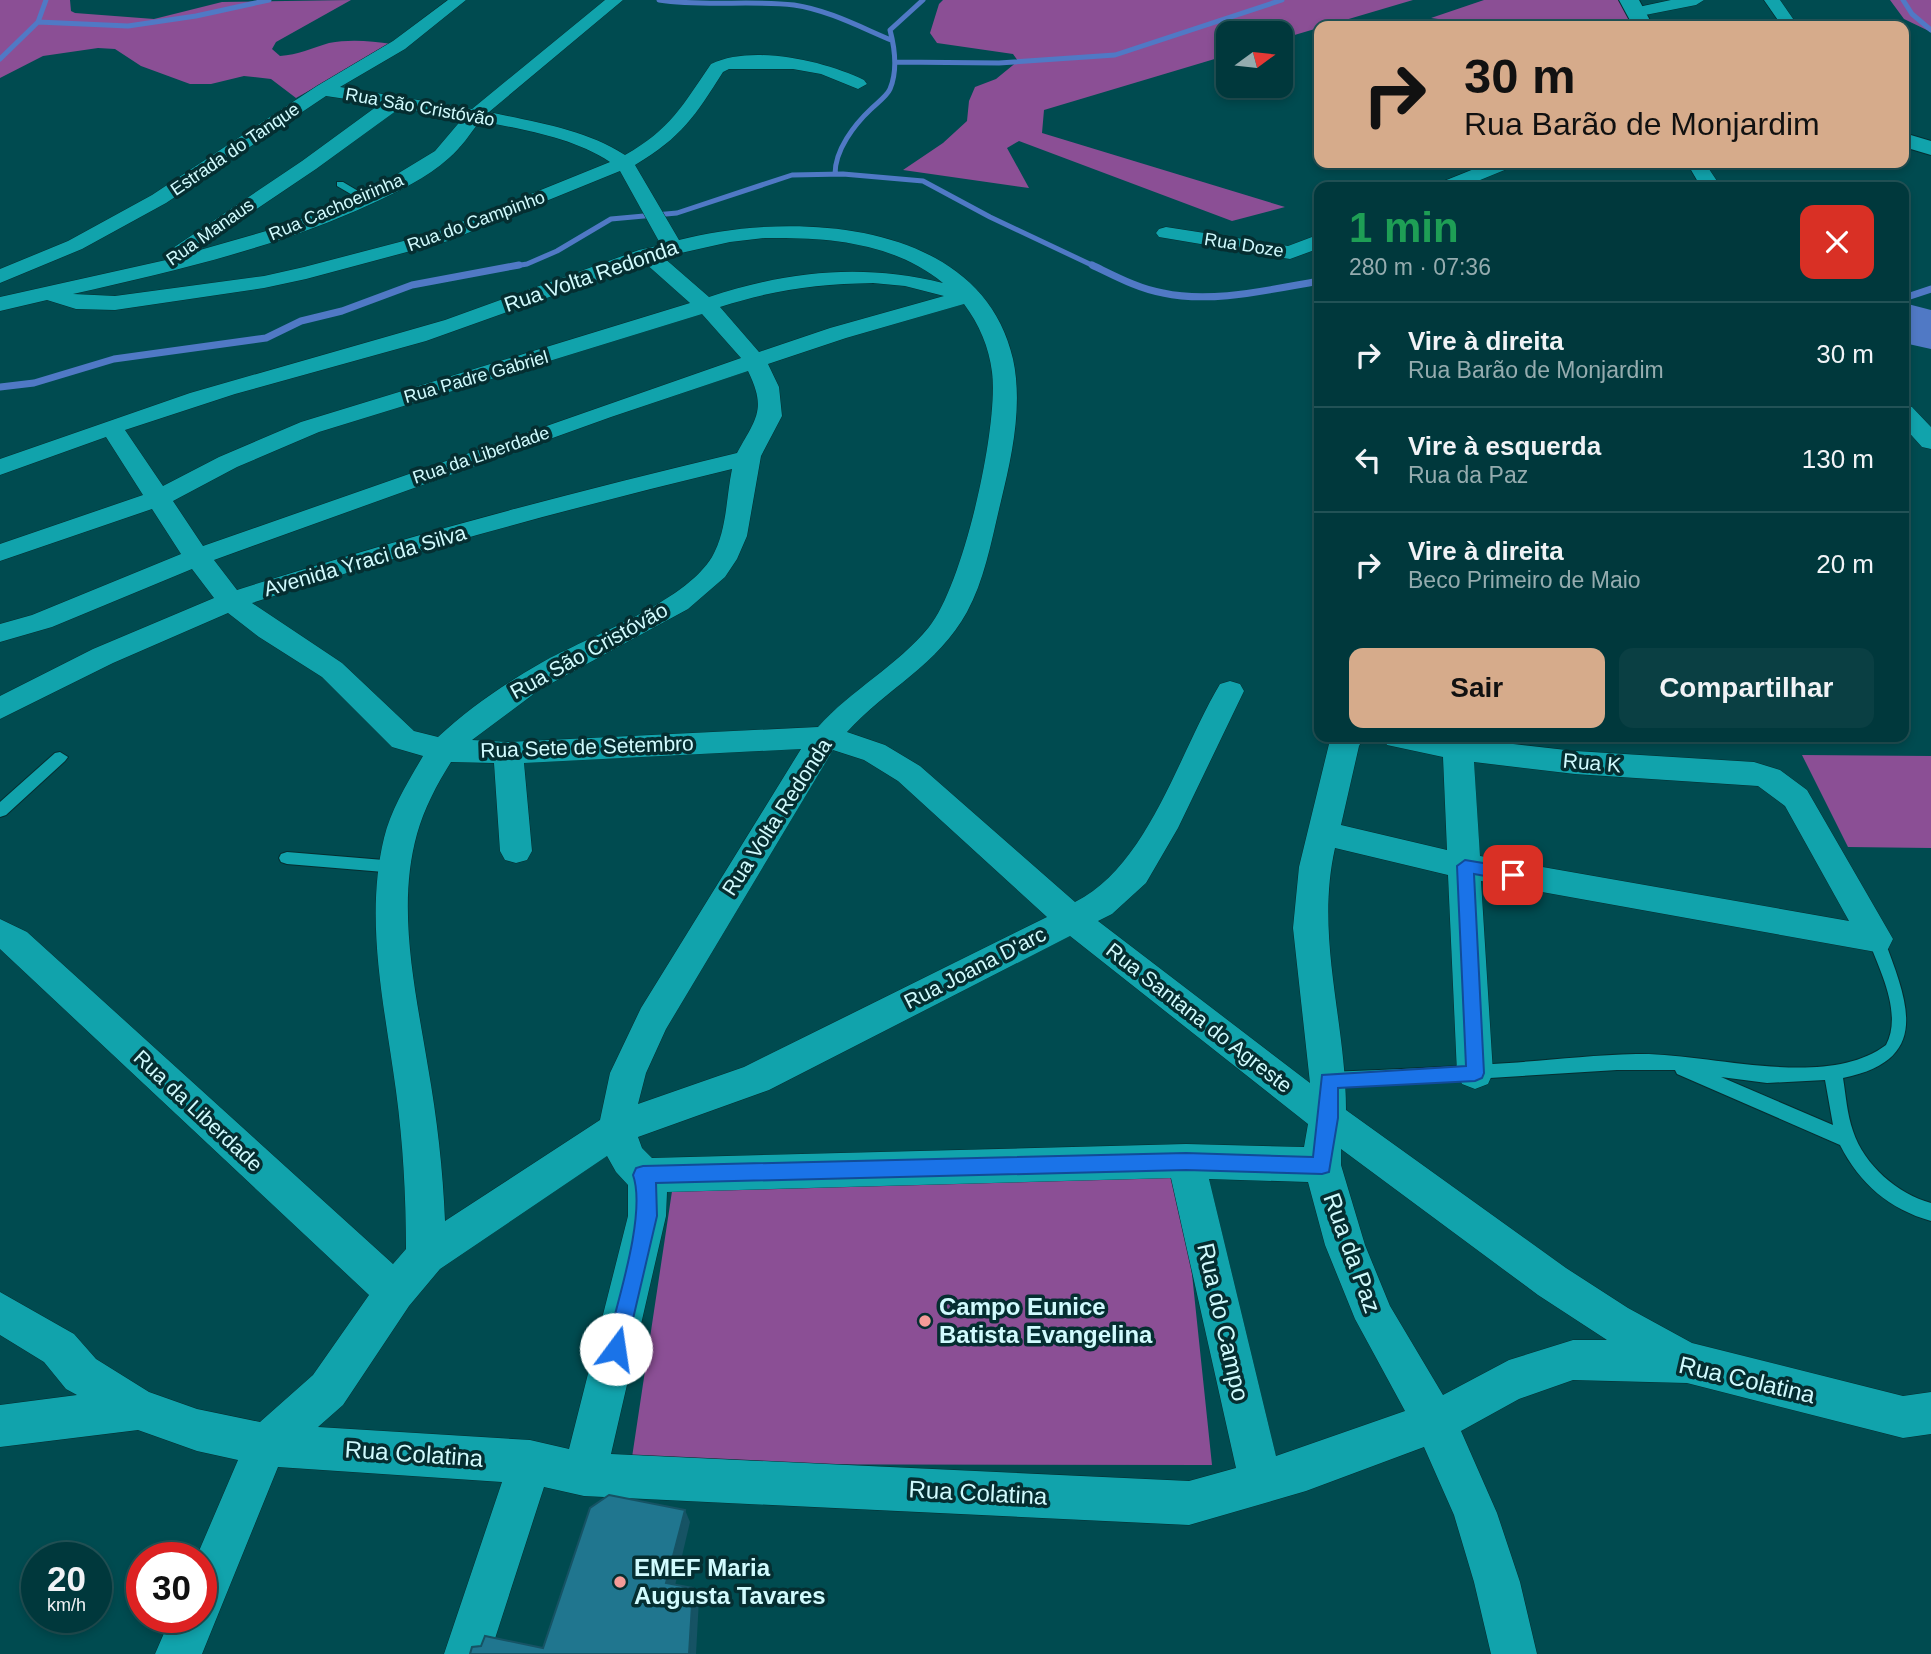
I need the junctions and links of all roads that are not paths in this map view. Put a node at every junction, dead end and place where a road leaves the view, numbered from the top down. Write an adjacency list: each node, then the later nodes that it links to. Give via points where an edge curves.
1 (458, 0): 8 (street, Estrada do Tanque, via 399,45)
2 (615, 0): 10 (street, Rua Cachoeirinha)
3 (1696, 0): 5 (street)
4 (1772, 0): 6 (street)
5 (1636, 13)
6 (1787, 21)
7 (858, 84): 13 (street, Rua do Campinho, via 821,67 725,64 683,120 652,147)
8 (323, 90): 9 (street, Rua São Cristóvão); 23 (street, Estrada do Tanque, via 159,200 75,245)
9 (394, 103): 10 (street, Rua São Cristóvão); 22 (street, Rua Manaus)
10 (476, 115): 13 (street, Rua São Cristóvão, via 592,144); 17 (street, Rua Cachoeirinha, via 436,160)
11 (1909, 141): 12 (street)
12 (1931, 148)
13 (624, 163): 20 (street, Rua São Cristóvão); 24 (street, Rua do Campinho, via 441,237 306,273 115,303 76,302)
14 (1493, 168): 15 (street)
15 (1458, 182)
16 (340, 184): 17 (lane)
17 (365, 198): 22 (street, Rua Cachoeirinha, via 271,236)
18 (1166, 233): 19 (street, Rua Doze, via 1290,253)
19 (1314, 243)
20 (672, 246): 21 (street, Rua Volta Redonda); 25 (street, Rua Volta Redonda, via 762,231 855,237 916,256 956,282)
21 (646, 254): 27 (street, Rua São Cristóvão); 30 (street, Rua Volta Redonda, via 421,335)
22 (162, 265): 24 (street, Rua Manaus)
23 (0, 277)
24 (47, 293): 26 (street, Rua Manaus)
25 (968, 296): 27 (street, Rua Padre Gabriel, via 905,280 846,277 788,282); 28 (street, Rua da Liberdade); 41 (street, Rua Volta Redonda, via 992,328 1006,379 997,473 966,583 947,622 917,659)
26 (0, 304)
27 (705, 304): 28 (street, Rua São Cristóvão); 34 (street, Rua Padre Gabriel, via 310,427)
28 (754, 362): 32 (street, Rua São Cristóvão, via 766,384 771,410); 36 (street, Rua da Liberdade)
29 (1909, 418): 31 (street)
30 (111, 426): 33 (street, Rua Volta Redonda); 34 (street, Rua Sete de Setembro)
31 (1931, 442)
32 (747, 458): 37 (street, Avenida Yraci da Silva, via 369,556); 44 (street, Rua São Cristóvão, via 732,540 716,569 663,611 506,697)
33 (0, 468)
34 (159, 498): 35 (street, Rua Padre Gabriel); 36 (street, Rua Sete de Setembro)
35 (0, 553)
36 (197, 557): 37 (street, Rua Sete de Setembro); 38 (street, Rua da Liberdade, via 42,621)
37 (231, 601): 40 (street, Avenida Yraci da Silva, via 103,656); 44 (street, Rua Sete de Setembro, via 332,670 403,739)
38 (0, 633)
39 (1230, 691): 54 (street, Rua Joana D'arc, via 1135,874 1100,905)
40 (0, 709)
41 (826, 737): 46 (street, Rua Sete de Setembro); 54 (street, Rua Santana do Agreste, via 885,756 906,769); 61 (street, Rua Volta Redonda, via 658,1010 622,1093)
42 (1346, 742): 49 (street, Rua da Paz)
43 (1421, 742): 45 (street, Rua K)
44 (444, 749): 46 (street, Rua Sete de Setembro); 53 (street, Rua São Cristóvão, via 401,835)
45 (1458, 750): 52 (street); 56 (street, Rua K, via 1754,773 1769,778 1796,798)
46 (508, 753): 50 (street)
47 (60, 757): 48 (lane)
48 (0, 811)
49 (1322, 834): 52 (street); 60 (street, Rua da Paz, via 1310,928)
50 (516, 851)
51 (287, 858): 53 (lane)
52 (1465, 866): 56 (street); 59 (street)
53 (396, 867): 67 (street, Rua São Cristóvão, via 391,892 392,953 415,1094)
54 (1072, 918): 60 (street, Rua Santana do Agreste); 61 (street, Rua Joana D'arc, via 756,1079)
55 (0, 932): 68 (street, Rua da Liberdade)
56 (1876, 939): 58 (lane, via 1894,989 1900,1034 1881,1059 1864,1067)
57 (1668, 1062): 58 (lane, via 1756,1075); 59 (lane); 62 (lane)
58 (1833, 1071): 62 (lane)
59 (1475, 1073): 60 (lane)
60 (1328, 1099): 64 (street, Rua da Paz); 70 (street, Rua Santana do Agreste, via 1530,1266 1630,1334)
61 (618, 1128): 65 (street, via 627,1158); 67 (street)
62 (1846, 1139): 66 (lane, via 1892,1195)
63 (1186, 1161): 64 (street); 65 (street); 78 (street, Rua do Campo)
64 (1322, 1166): 73 (street, Rua da Paz, via 1345,1245 1375,1319)
65 (643, 1175): 77 (street, via 648,1189 642,1241)
66 (1931, 1212)
67 (426, 1256): 68 (street)
68 (395, 1292): 75 (street, via 328,1390)
69 (0, 1312): 71 (street, via 59,1349 81,1374)
70 (1686, 1362): 72 (street, Rua Colatina, via 1903,1417); 73 (street, Rua Colatina, via 1573,1360 1509,1381)
71 (138, 1409): 74 (street, Rua Colatina); 75 (street, Rua Colatina, via 197,1430)
72 (1931, 1413)
73 (1435, 1422): 78 (street, Rua Colatina); 83 (street, Rua da Paz, via 1475,1513)
74 (0, 1426)
75 (267, 1445): 76 (street, Rua Colatina); 79 (street)
76 (530, 1462): 77 (street, Rua Colatina); 82 (street)
77 (584, 1474): 78 (street, Rua Colatina, via 1189,1503)
78 (1261, 1483)
79 (217, 1562)
80 (187, 1633): 81 (street)
81 (178, 1654)
82 (467, 1654)
83 (1514, 1654)

